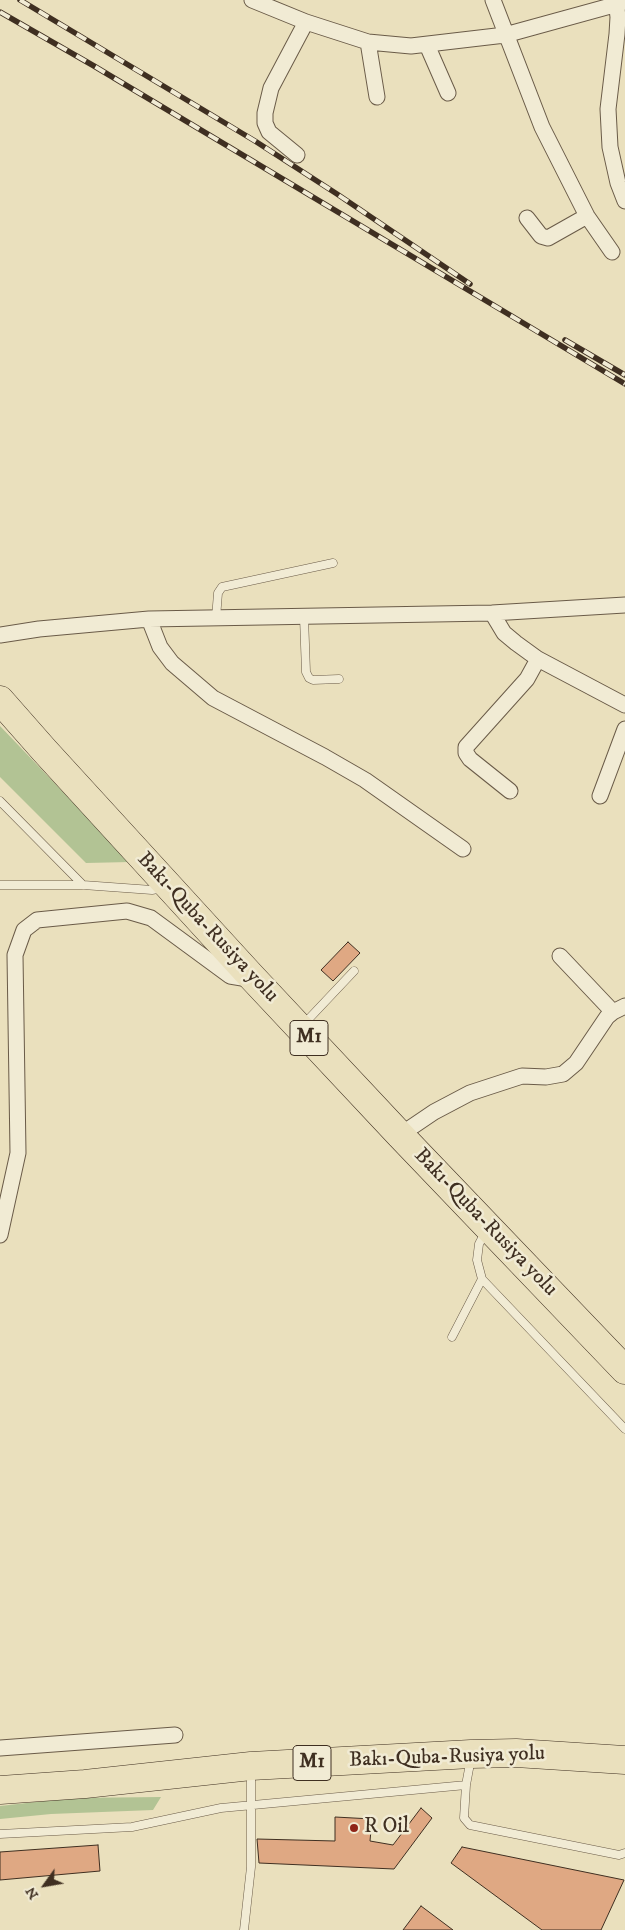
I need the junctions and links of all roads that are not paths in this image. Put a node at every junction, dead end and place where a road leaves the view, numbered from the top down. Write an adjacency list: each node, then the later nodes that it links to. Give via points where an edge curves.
1 (252, 0): 4 (street)
2 (493, 0): 5 (street)
3 (619, 2): 5 (street); 11 (street, via 608,109 610,146)
4 (306, 22): 6 (street); 10 (street, via 271,88 265,113 269,132)
5 (505, 35): 7 (street); 12 (street, via 542,127)
6 (368, 42): 7 (street, via 390,46); 9 (street)
7 (426, 45): 8 (street)
8 (448, 93)
9 (377, 97)
10 (297, 155)
11 (625, 201)
12 (587, 216): 13 (street, via 548,238 541,236); 14 (street)
13 (527, 218)
14 (612, 252)
15 (333, 563): 19 (lane, via 222,586 218,593)
16 (625, 605): 17 (street)
17 (492, 613): 18 (street); 22 (street, via 504,633)
18 (304, 617): 19 (street); 23 (lane, via 309,678)
19 (216, 618): 20 (street)
20 (150, 619): 21 (street); 30 (street, via 160,647 172,663 213,698 365,780)
21 (0, 635)
22 (538, 659): 25 (street); 27 (street, via 527,679 466,747 470,759)
23 (339, 679)
24 (0, 700): 33 (highway, Bakı-Quba-Rusiya yolu / M1)
25 (625, 706)
26 (625, 729): 28 (street)
27 (510, 791)
28 (600, 796)
29 (0, 801): 32 (lane)
30 (463, 849)
31 (0, 884): 32 (lane)
32 (83, 885): 33 (lane, via 152,890)
33 (169, 887): 36 (highway, Bakı-Quba-Rusiya yolu / M1)
34 (560, 956): 37 (street)
35 (354, 971): 38 (lane)
36 (250, 975): 38 (highway, Bakı-Quba-Rusiya yolu / M1); 41 (street, via 242,978 230,976 151,918 127,911 37,920 24,930 15,955 18,1153)
37 (619, 1009): 39 (street, via 607,1017 576,1063 563,1074 522,1076 470,1093)
38 (300, 1028): 39 (highway, Bakı-Quba-Rusiya yolu / M1)
39 (400, 1135): 40 (highway, Bakı-Quba-Rusiya yolu / M1)
40 (488, 1227): 42 (lane, via 479,1244 477,1260); 44 (highway, Bakı-Quba-Rusiya yolu / M1)
41 (0, 1235)
42 (482, 1279): 43 (lane); 45 (lane)
43 (452, 1337)
44 (625, 1370)
45 (625, 1429)
46 (175, 1735): 47 (street)
47 (0, 1748)
48 (471, 1754): 49 (highway, Bakı-Quba-Rusiya yolu / M1, via 516,1753); 50 (highway, Bakı-Quba-Rusiya yolu / M1); 51 (lane)
49 (625, 1760)
50 (251, 1766): 52 (highway, Bakı-Quba-Rusiya yolu / M1); 53 (lane)
51 (466, 1785): 53 (lane); 55 (lane, via 464,1818 470,1825 619,1855)
52 (0, 1790)
53 (252, 1804): 54 (lane, via 132,1827); 56 (lane, via 251,1867)
54 (0, 1834)
55 (625, 1853)
56 (244, 1930)

